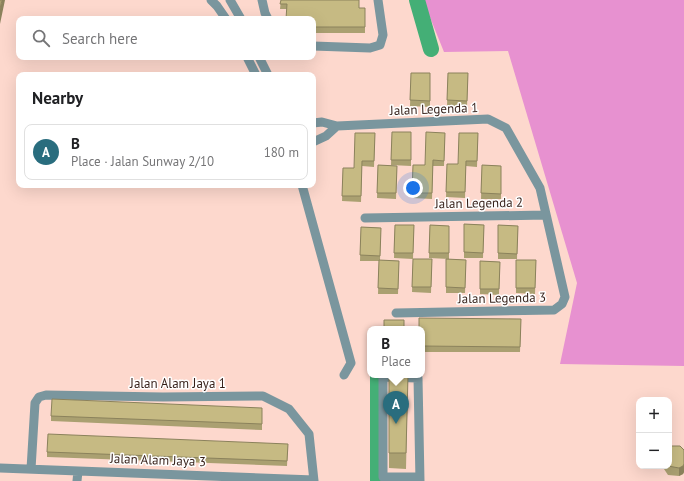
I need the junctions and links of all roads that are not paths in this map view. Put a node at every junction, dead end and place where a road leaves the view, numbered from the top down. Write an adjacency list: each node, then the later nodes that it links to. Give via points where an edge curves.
1 (211, 0): 5 (street)
2 (230, 0): 6 (street)
3 (262, 0): 7 (street)
4 (378, 0): 8 (street, via 383,35 380,45 370,48)
5 (224, 16)
6 (239, 16)
7 (266, 16)
8 (316, 46)
9 (248, 60): 11 (street)
10 (260, 60): 12 (street)
11 (254, 72)
12 (266, 72)
13 (316, 123): 14 (street, Jalan Legenda 1)
14 (337, 126): 15 (street); 17 (street, Jalan Legenda 1, via 488,120 506,128 540,188)
15 (316, 141)
16 (303, 188): 20 (street, via 351,363)
17 (546, 215): 18 (street, Jalan Legenda 2); 19 (street, Jalan Legenda 3, via 565,297 562,304 554,310)
18 (365, 218)
19 (396, 313)
20 (344, 375)
21 (383, 378): 27 (street, via 383,477)
22 (418, 378): 27 (street)
23 (0, 468): 24 (street, Jalan Alam Jaya 3)
24 (31, 470): 25 (street, Jalan Alam Jaya 3); 28 (street, Jalan Alam Jaya 1, via 35,403 39,397 263,396 289,409 309,434)
25 (78, 471): 26 (street, Jalan Alam Jaya 3); 29 (street)
26 (235, 478): 28 (street, Jalan Alam Jaya 3)
27 (420, 479)
28 (314, 480)
29 (77, 481)

